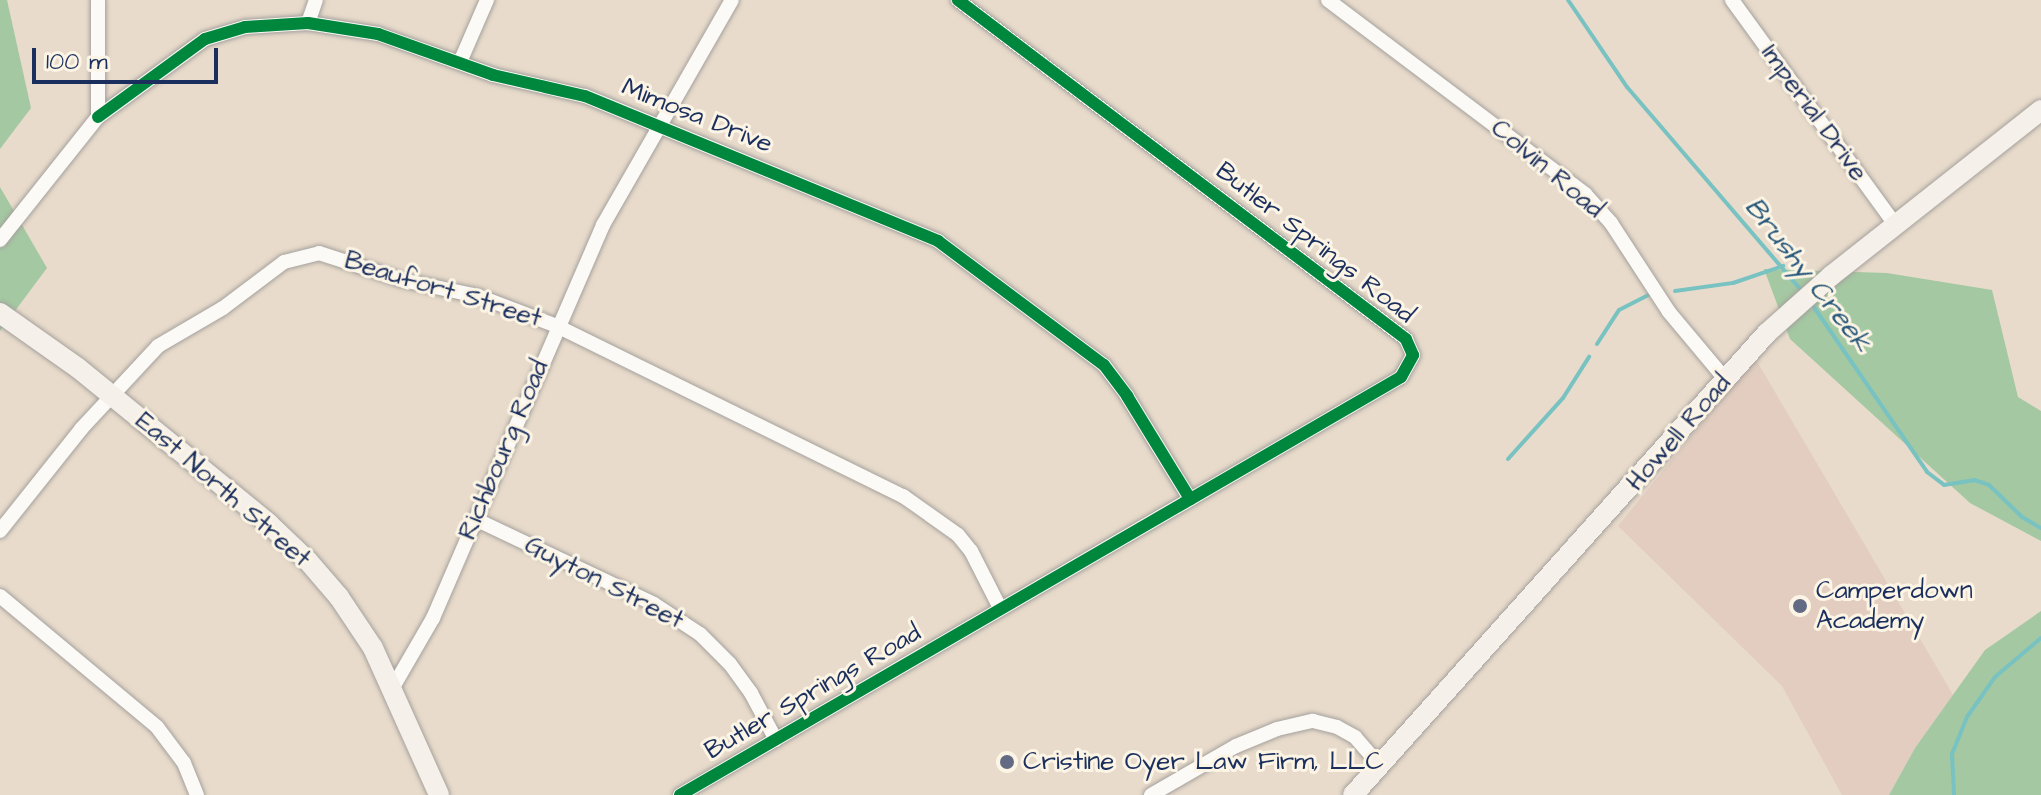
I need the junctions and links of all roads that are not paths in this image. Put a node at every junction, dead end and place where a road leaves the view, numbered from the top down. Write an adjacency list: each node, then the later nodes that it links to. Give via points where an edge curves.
1 (98, 0): 11 (street)
2 (316, 0): 8 (street)
3 (487, 0): 9 (street)
4 (732, 0): 12 (street, Richbourg Road)
5 (958, 0): 19 (street, Butler Springs Road, via 1406,339 1413,355 1401,377)
6 (1328, 0): 17 (street, Colvin Road, via 1585,194 1611,223 1669,312)
7 (1732, 0): 13 (street, Imperial Drive)
8 (308, 23): 9 (street, Mimosa Drive, via 378,34); 11 (street, Mimosa Drive, via 245,27 205,39)
9 (460, 62): 12 (street, Mimosa Drive, via 585,96)
10 (2041, 110): 13 (main road, Howell Road)
11 (98, 117): 14 (street, Mimosa Drive)
12 (659, 125): 16 (street, Richbourg Road, via 603,225); 19 (street, Mimosa Drive, via 908,226 965,259 1104,365)
13 (1896, 226): 17 (main road, Howell Road, via 1779,322)
14 (0, 240)
15 (0, 313): 18 (main road, East North Street)
16 (557, 326): 18 (street, Beaufort Street, via 478,296 402,280 328,254 306,253 284,262 223,308 158,346); 20 (street, Richbourg Road); 23 (street, Beaufort Street, via 930,512 971,551)
17 (1725, 379): 26 (main road, Howell Road)
18 (112, 395): 21 (street, Beaufort Street); 24 (main road, East North Street, via 308,561 369,641)
19 (1190, 499): 23 (street, Butler Springs Road)
20 (475, 519): 24 (street, Richbourg Road, via 433,618); 25 (street, Guyton Street, via 654,604 700,634 751,693)
21 (0, 531)
22 (0, 596): 27 (street, via 157,727 184,763)
23 (1000, 608): 25 (street, Butler Springs Road)
24 (392, 689): 28 (main road, East North Street)
25 (776, 740): 29 (street, Butler Springs Road)
26 (1379, 765): 30 (street, via 1355,737 1313,721 1236,746); 31 (main road, Howell Road)
27 (197, 795)
28 (439, 795)
29 (680, 795)
30 (1151, 795)
31 (1353, 795)

